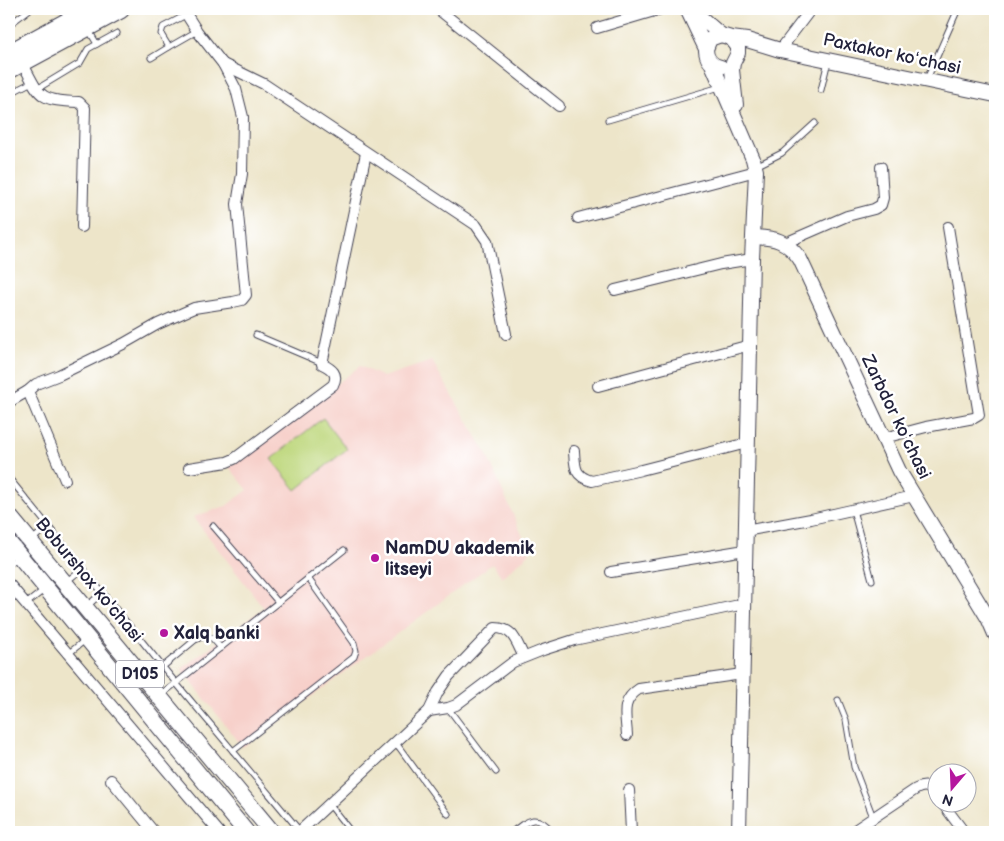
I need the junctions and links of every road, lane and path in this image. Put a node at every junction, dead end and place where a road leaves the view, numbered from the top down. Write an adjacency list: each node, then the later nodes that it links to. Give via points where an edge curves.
1 (30, 9): 11 (lane)
2 (120, 9): 10 (highway)
3 (438, 9): 32 (street)
4 (661, 9): 12 (street)
5 (687, 9): 18 (main road)
6 (691, 9): 15 (main road)
7 (811, 9): 19 (street)
8 (958, 9): 26 (lane)
9 (185, 12): 13 (street); 17 (lane, via 161,30 160,34)
10 (86, 13): 16 (lane); 23 (highway)
11 (9, 25)
12 (597, 28)
13 (197, 32): 17 (lane); 24 (street)
14 (117, 33): 16 (lane)
15 (726, 36): 18 (main road, via 710,39); 19 (main road); 21 (main road, via 735,42)
16 (98, 44): 27 (lane, via 88,49 80,63)
17 (169, 48): 20 (lane)
18 (706, 49): 25 (main road)
19 (780, 50): 21 (main road, via 752,50); 22 (main road, Paxtakor koʻchasi)
20 (151, 58)
21 (736, 58): 25 (main road, via 723,67); 35 (main road, via 732,78)
22 (828, 60): 26 (main road, Paxtakor koʻchasi); 29 (lane)
23 (13, 62): 27 (street)
24 (223, 64): 36 (street, via 264,84); 51 (street, via 236,89 244,117 242,174 237,204 246,295 242,300 194,308 36,384)
25 (712, 64): 28 (main road)
26 (926, 81): 31 (main road, Paxtakor koʻchasi)
27 (35, 85): 30 (lane); 40 (street, via 42,96 51,100 79,102 86,108)
28 (722, 86): 33 (lane); 35 (main road)
29 (821, 90)
30 (9, 94)
31 (995, 95)
32 (559, 106)
33 (608, 120)
34 (815, 123): 38 (lane, via 782,153)
35 (739, 126): 38 (main road)
36 (366, 153): 46 (street, via 480,229 486,241); 49 (street)
37 (881, 167): 43 (street, via 881,205)
38 (755, 168): 39 (street); 42 (main road)
39 (578, 218)
40 (82, 227)
41 (948, 227): 53 (street, via 979,415)
42 (754, 237): 43 (main road, via 773,238); 44 (main road)
43 (785, 243): 53 (main road, Zarbdor koʻchasi, via 800,259)
44 (752, 259): 45 (street); 48 (main road)
45 (615, 290)
46 (506, 334)
47 (256, 335): 49 (lane)
48 (750, 344): 50 (street); 54 (main road)
49 (322, 364): 56 (street, via 335,374 333,385 234,459)
50 (598, 386)
51 (28, 391): 52 (street); 58 (street)
52 (9, 402)
53 (884, 438): 59 (main road, Zarbdor koʻchasi)
54 (747, 443): 55 (street, via 592,481 579,475); 64 (main road)
55 (574, 451)
56 (189, 468)
57 (9, 478): 62 (lane)
58 (65, 480)
59 (914, 496): 60 (street); 82 (main road, Zarbdor koʻchasi)
60 (853, 509): 64 (street); 73 (lane)
61 (9, 516): 65 (main road, Boburshox ko'chasi / D105)
62 (48, 526): 65 (lane); 70 (lane)
63 (213, 526): 78 (lane)
64 (745, 531): 68 (main road)
65 (30, 541): 74 (main road, Boburshox ko'chasi / D105)
66 (9, 543): 69 (main road, D105)
67 (344, 550): 72 (lane)
68 (745, 550): 71 (street); 80 (main road)
69 (14, 560): 76 (main road, D105)
70 (82, 568): 74 (lane); 77 (lane)
71 (611, 572)
72 (308, 578): 78 (lane); 97 (lane, via 354,643 354,657)
73 (872, 580)
74 (65, 583): 81 (main road, Boburshox ko'chasi / D105)
75 (9, 584): 79 (street)
76 (46, 588): 79 (lane); 83 (main road, D105)
77 (102, 593): 81 (lane); 87 (lane)
78 (278, 602): 84 (lane)
79 (26, 604): 85 (street)
80 (744, 604): 86 (street, via 574,640); 88 (main road)
81 (85, 608): 89 (main road, Boburshox ko'chasi / D105)
82 (995, 634)
83 (87, 638): 85 (lane); 108 (main road, D105)
84 (220, 648): 87 (lane, via 212,638 201,637); 90 (lane)
85 (68, 654): 107 (street)
86 (524, 657): 93 (street, via 502,669 465,700); 94 (street, via 512,633 505,628 495,628 449,676)
87 (162, 667): 89 (lane); 90 (lane)
88 (742, 674): 95 (street, via 639,689 626,702); 115 (main road)
89 (146, 681): 91 (main road, Boburshox ko'chasi / D105)
90 (176, 683): 91 (lane); 97 (lane)
91 (159, 697): 109 (main road, Boburshox ko'chasi / D105)
92 (838, 700): 105 (lane, via 846,720 854,767)
93 (448, 708): 94 (street); 98 (lane)
94 (429, 711): 96 (street)
95 (627, 736)
96 (396, 742): 102 (street); 103 (lane)
97 (233, 751): 110 (lane)
98 (496, 772)
99 (111, 780): 106 (street)
100 (926, 786): 105 (street)
101 (629, 790): 114 (street)
102 (329, 804): 110 (street); 111 (lane)
103 (448, 814)
104 (950, 814): 117 (street)
105 (873, 817): 116 (street)
106 (154, 832)
107 (219, 832)
108 (246, 832)
109 (272, 832)
110 (300, 832)
111 (351, 832)
112 (512, 832): 113 (lane, via 533,819 540,820)
113 (553, 832)
114 (631, 832)
115 (738, 832)
116 (852, 832)
117 (964, 832)

